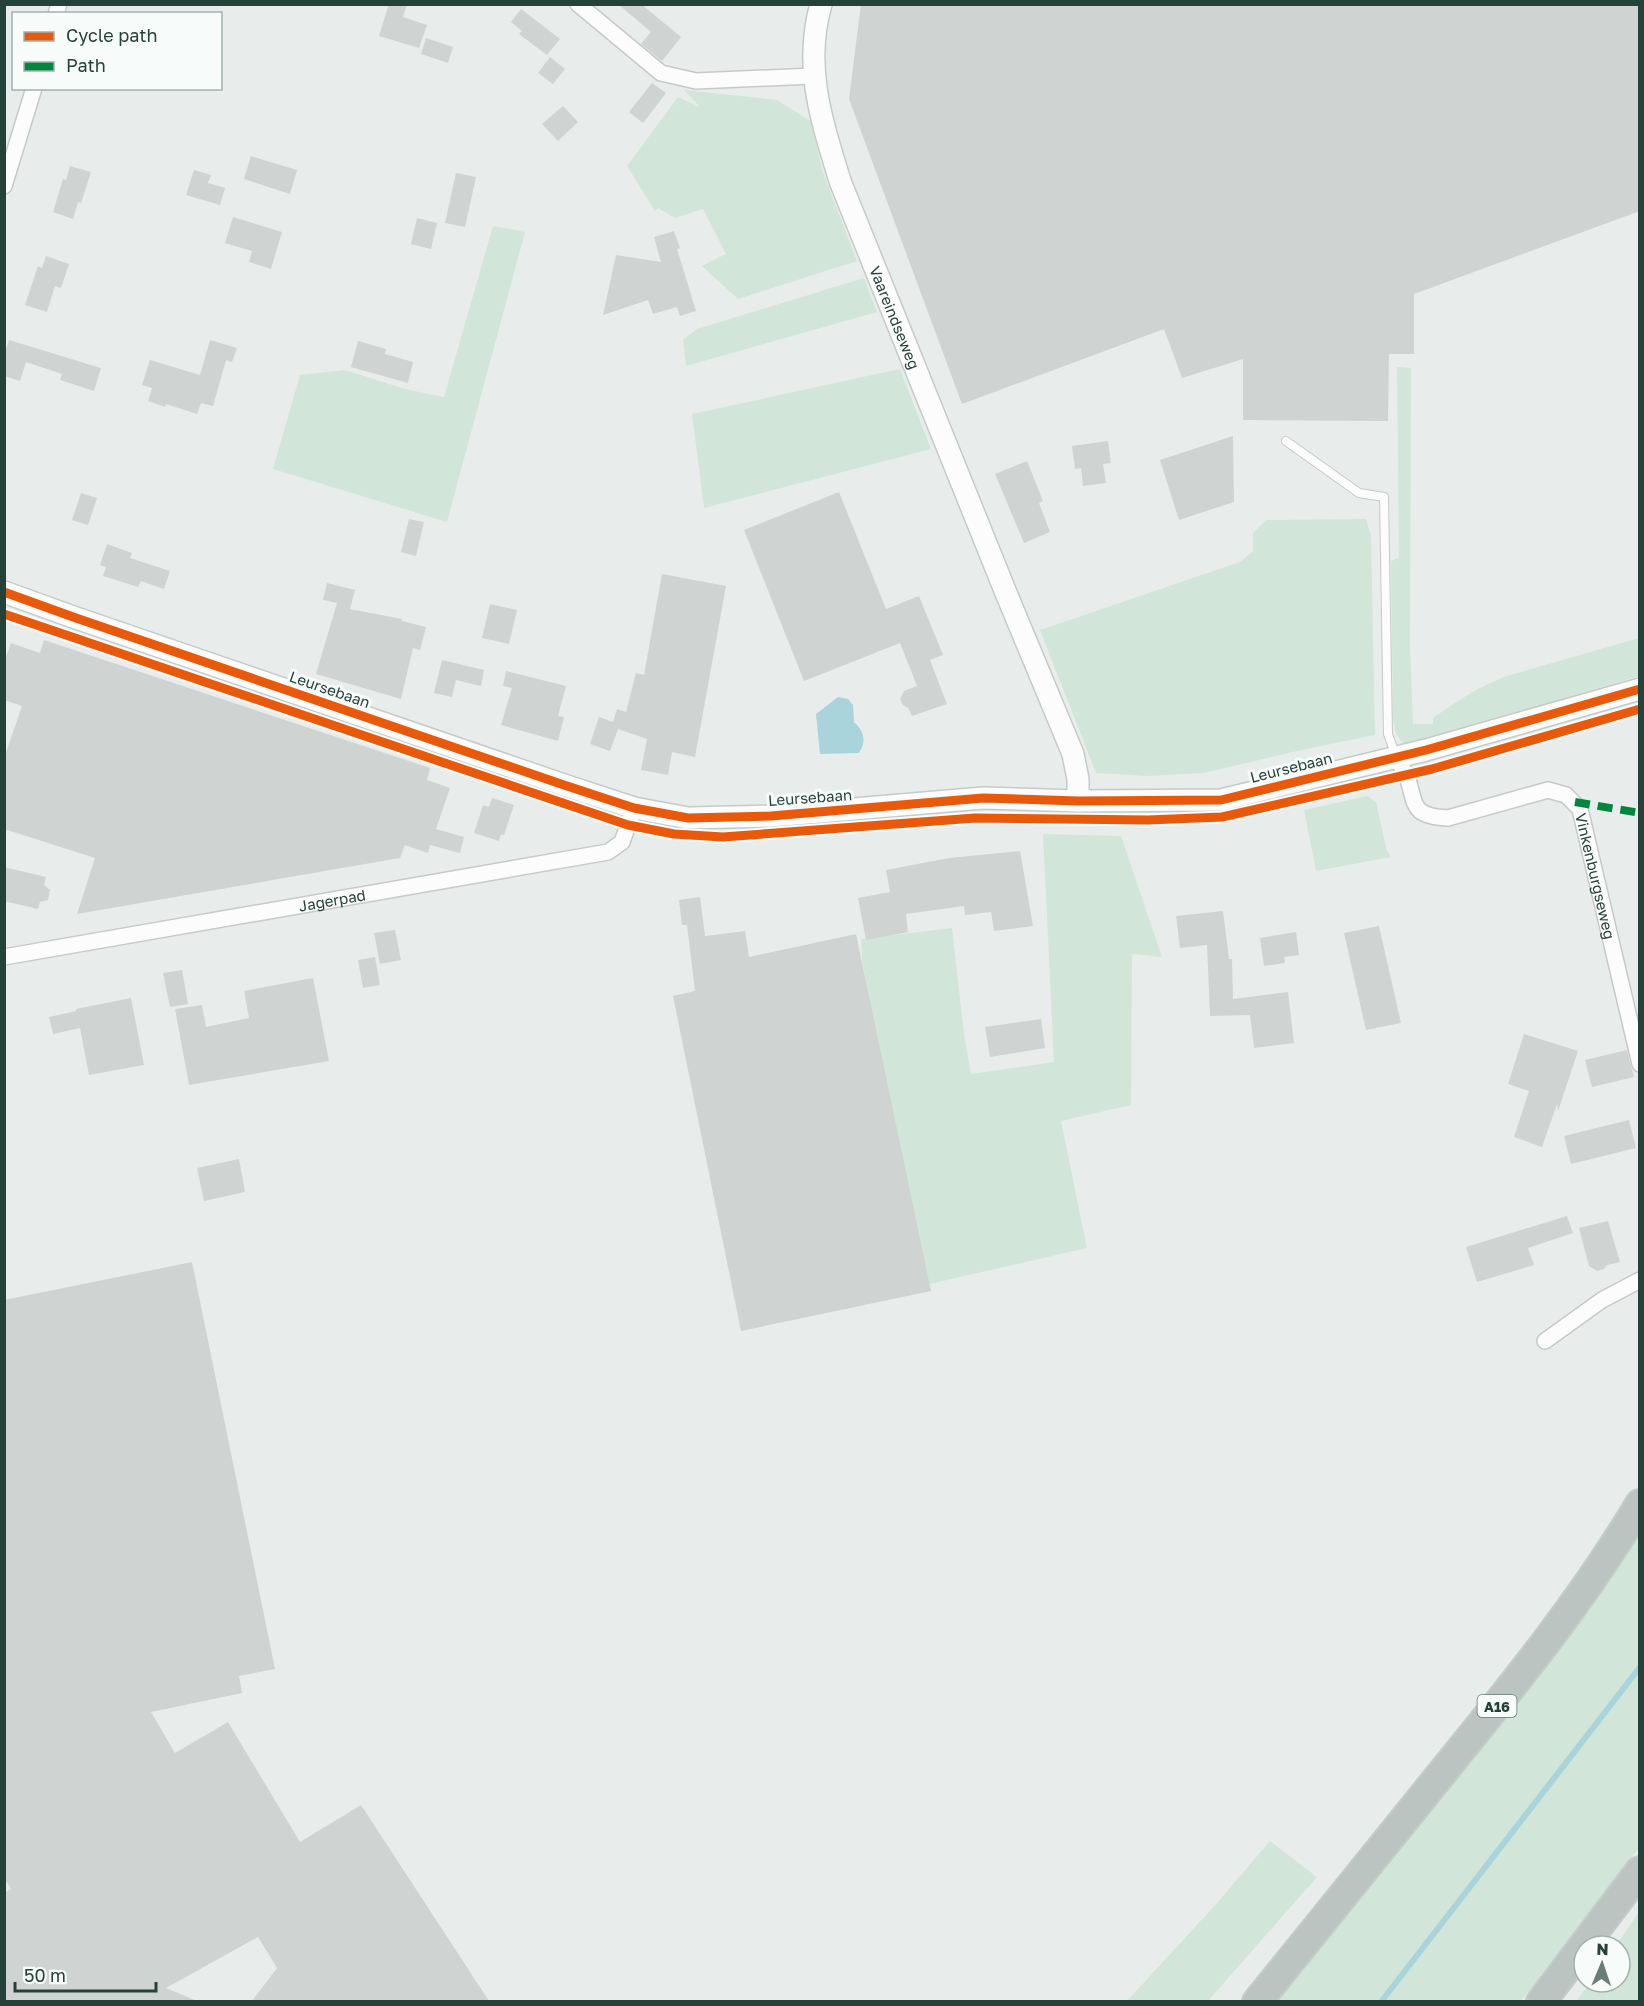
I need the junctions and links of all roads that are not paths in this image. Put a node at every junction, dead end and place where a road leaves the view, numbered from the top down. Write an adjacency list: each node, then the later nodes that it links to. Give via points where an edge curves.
1 (578, 4): 3 (street, via 661,73 696,81)
2 (820, 4): 3 (street, Vaareindseweg, via 814,29)
3 (813, 76): 10 (street, Vaareindseweg, via 819,113 840,181 1073,754)
4 (33, 90): 5 (street)
5 (4, 186)
6 (1286, 441): 9 (lane, via 1359,493 1384,497 1388,734)
7 (4, 592): 11 (street, Leursebaan)
8 (1640, 689): 9 (street, Leursebaan)
9 (1396, 757): 10 (street, Leursebaan, via 1221,800); 13 (street, Vinkenburgseweg, via 1406,775 1412,800 1432,818 1448,818 1548,790 1575,802 1580,809)
10 (1078, 801): 11 (street, Leursebaan, via 983,798 771,816 688,818)
11 (634, 808): 12 (street, Jagerpad, via 622,842 608,852)
12 (4, 957)
13 (1640, 1064)
14 (1640, 1280): 15 (street, via 1602,1300)
15 (1545, 1341)
16 (1640, 1504): 18 (highway, A16, via 1565,1618)
17 (1640, 1871): 19 (highway)
18 (1257, 2001)
19 (1541, 2001)

